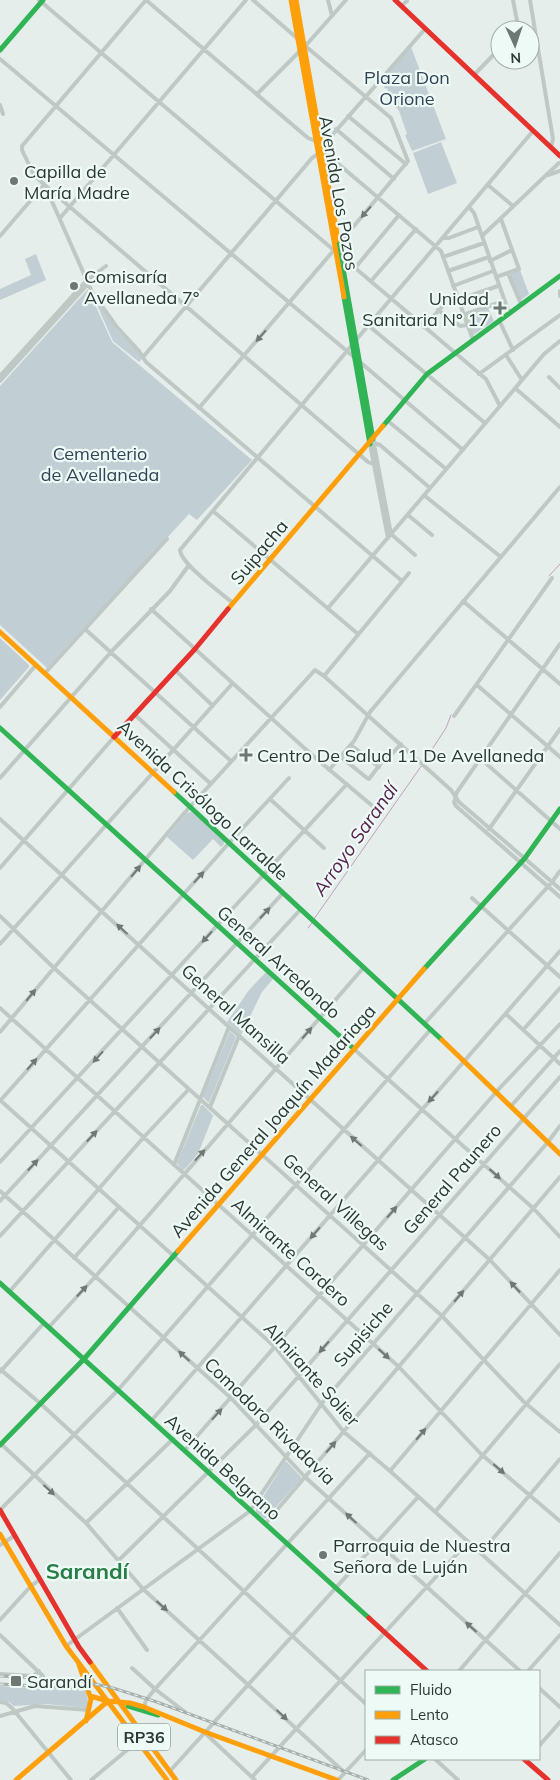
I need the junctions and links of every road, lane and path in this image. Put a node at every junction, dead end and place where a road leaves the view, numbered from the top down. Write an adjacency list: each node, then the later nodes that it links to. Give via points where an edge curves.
1 (146, 0): 20 (street); 22 (street)
2 (246, 0): 20 (street)
3 (253, 0): 17 (street)
4 (291, 0): 17 (street, Avenida Los Pozos)
5 (296, 0): 18 (street, Avenida Los Pozos)
6 (328, 0): 14 (street)
7 (346, 0): 14 (street)
8 (395, 0): 13 (street)
9 (513, 0): 15 (street)
10 (530, 0): 36 (street)
11 (41, 1): 19 (street); 22 (street)
12 (407, 1): 13 (street)
13 (401, 6): 16 (street)
14 (332, 16): 18 (street)
15 (516, 20)
16 (425, 28): 25 (street); 27 (street)
17 (298, 38): 18 (street); 21 (street, Avenida Los Pozos)
18 (304, 46): 21 (street); 27 (street); 35 (street, Avenida Los Pozos)
19 (0, 50)
20 (204, 50): 26 (street); 28 (street)
21 (300, 51): 26 (street); 35 (street, Avenida Los Pozos)
22 (102, 52): 28 (street); 30 (street)
23 (0, 58): 30 (street)
24 (490, 58): 25 (street)
25 (474, 75): 34 (street)
26 (257, 94): 35 (street, via 308,138)
27 (365, 95): 32 (street); 40 (street, via 392,120)
28 (159, 102): 37 (street); 48 (street)
29 (0, 105): 31 (street)
30 (56, 106): 37 (street); 44 (street, via 22,146 32,170)
31 (4, 114)
32 (348, 116): 33 (street); 40 (street)
33 (336, 129): 35 (street, via 327,141); 43 (street)
34 (534, 130): 36 (street); 45 (street)
35 (318, 142): 38 (street, Avenida Los Pozos)
36 (551, 147): 39 (street)
37 (115, 154): 50 (street); 65 (street)
38 (320, 154): 47 (street, via 329,156); 48 (street, via 312,158); 61 (street, Avenida Los Pozos); 63 (street, Avenida Los Pozos)
39 (560, 156)
40 (407, 162): 43 (street)
41 (560, 166): 42 (street); 42 (street)
42 (546, 176): 49 (street)
43 (394, 179): 47 (street)
44 (44, 184): 46 (street); 57 (street)
45 (488, 184): 49 (street); 51 (street)
46 (48, 189): 50 (street); 53 (street)
47 (378, 198): 52 (street); 61 (street, one-way to 61)
48 (276, 200): 63 (street); 65 (street)
49 (512, 206): 54 (street)
50 (70, 207): 53 (street); 88 (street)
51 (469, 207): 55 (street); 59 (street)
52 (399, 215): 56 (street); 70 (street)
53 (60, 218): 77 (street)
54 (501, 219): 58 (street); 64 (street)
55 (478, 226): 58 (street); 59 (street)
56 (416, 229): 62 (street); 76 (street)
57 (0, 236)
58 (482, 236): 60 (street)
59 (443, 238): 62 (street)
60 (484, 243): 67 (street); 68 (street)
61 (338, 244): 63 (street); 66 (street, Avenida Los Pozos)
62 (436, 246): 67 (street); 83 (street)
63 (334, 250): 66 (street); 86 (street); 99 (street, Avenida Los Pozos)
64 (512, 250): 68 (street); 73 (street, via 519,269)
65 (230, 254): 86 (street); 88 (street)
66 (341, 256): 70 (street); 99 (street, Avenida Los Pozos)
67 (443, 258): 71 (street)
68 (489, 259): 71 (street); 72 (street)
69 (106, 266): 77 (street)
70 (355, 268): 76 (street)
71 (448, 271): 78 (street)
72 (494, 271): 75 (street); 78 (street)
73 (508, 273): 75 (street); 87 (street)
74 (560, 277): 87 (street, Suipacha)
75 (496, 278): 79 (street)
76 (371, 281): 83 (street)
77 (88, 282): 105 (street, via 116,326); 110 (street); 113 (street)
78 (453, 286): 81 (street)
79 (498, 286): 84 (street); 85 (street)
80 (560, 291): 82 (street)
81 (455, 292): 84 (street); 89 (street)
82 (560, 296)
83 (392, 299): 95 (street); 96 (street)
84 (458, 300): 91 (street)
85 (504, 301): 90 (street); 91 (street)
86 (289, 303): 101 (street); 104 (street, one-way to 104)
87 (521, 304): 90 (street, Suipacha)
88 (186, 306): 104 (street); 105 (street)
89 (438, 310): 94 (street, via 460,326); 96 (street)
90 (509, 313): 93 (street, Suipacha)
91 (463, 315): 94 (street)
92 (560, 315): 100 (street)
93 (499, 320): 97 (street, Suipacha); 100 (street)
94 (467, 325): 97 (street)
95 (369, 326): 99 (street); 108 (street)
96 (424, 327): 102 (street)
97 (473, 340): 102 (street, Suipacha)
98 (560, 341): 112 (street)
99 (354, 343): 101 (street); 106 (street, Avenida Los Pozos); 107 (street, Avenida Los Pozos)
100 (512, 350): 103 (street)
101 (347, 352): 106 (street); 117 (street)
102 (454, 353): 108 (street, Suipacha); 109 (street)
103 (506, 355): 109 (street); 112 (street)
104 (244, 356): 117 (street); 119 (street)
105 (143, 357): 119 (street)
106 (354, 357): 123 (street, Avenida Los Pozos)
107 (360, 362): 116 (street); 123 (street, Avenida Los Pozos)
108 (427, 374): 116 (street, Suipacha); 121 (street)
109 (479, 374): 118 (street, via 489,383)
110 (0, 376)
111 (549, 378): 115 (street)
112 (522, 380): 114 (street)
113 (0, 381)
114 (515, 388): 118 (street); 122 (street)
115 (560, 388)
116 (405, 402): 120 (street, Suipacha); 124 (street)
117 (303, 405): 125 (street); 126 (street)
118 (500, 406): 121 (street)
119 (199, 408): 126 (street)
120 (388, 421): 123 (street, Suipacha); 128 (street)
121 (485, 423): 124 (street)
122 (560, 427)
123 (372, 442): 125 (street, Suipacha); 127 (street, Avenida Los Pozos); 130 (street, via 380,445); 136 (street, Avenida Los Pozos)
124 (463, 450): 128 (street)
125 (360, 455): 127 (street); 132 (street, Suipacha)
126 (258, 457): 132 (street); 133 (street)
127 (373, 464): 136 (street, Avenida Los Pozos)
128 (446, 469): 130 (street)
129 (560, 487): 140 (street)
130 (430, 488): 131 (street)
131 (425, 496): 134 (street); 140 (street)
132 (315, 507): 138 (street); 141 (street, Suipacha)
133 (214, 510): 141 (street); 142 (street, via 179,552)
134 (408, 515): 135 (street); 136 (street)
135 (432, 535)
136 (389, 536): 138 (street); 139 (street)
137 (167, 539): 150 (street)
138 (372, 555): 145 (street); 148 (street)
139 (415, 555)
140 (500, 557): 146 (street)
141 (271, 559): 147 (street, Suipacha); 148 (street)
142 (189, 565): 147 (street); 149 (street, via 170,591)
143 (409, 573): 145 (street)
144 (552, 578): 153 (street)
145 (402, 581): 152 (street)
146 (463, 601): 153 (street); 171 (street)
147 (234, 603): 155 (street, Suipacha)
148 (328, 608): 152 (street)
149 (151, 609): 155 (street); 156 (street)
150 (85, 629): 156 (street); 160 (street)
151 (0, 632): 157 (street, Avenida Crisólogo Larralde)
152 (358, 634): 161 (street)
153 (509, 640): 158 (street); 164 (street)
154 (560, 644): 158 (street)
155 (195, 649): 159 (street, Suipacha); 162 (street)
156 (111, 652): 165 (street); 166 (street)
157 (36, 665): 160 (street, Avenida Crisólogo Larralde); 168 (street)
158 (543, 669): 163 (street); 170 (street)
159 (175, 670): 165 (street, Suipacha); 167 (street)
160 (45, 673): 166 (street, Avenida Crisólogo Larralde)
161 (324, 676): 171 (street); 173 (street, via 315,670)
162 (232, 684): 167 (street); 173 (street)
163 (560, 684)
164 (477, 685): 170 (street); 172 (street)
165 (155, 693): 169 (street, Suipacha); 174 (street)
166 (71, 697): 177 (street, Avenida Crisólogo Larralde); 182 (street)
167 (212, 705): 174 (street)
168 (0, 707)
169 (134, 714): 177 (street, Suipacha); 181 (street)
170 (512, 714): 180 (street); 185 (street)
171 (368, 715): 178 (street); 179 (street)
172 (454, 716)
173 (271, 718): 186 (street); 188 (street)
174 (192, 727): 181 (street); 186 (street)
175 (0, 728): 182 (street, General Arredondo)
176 (560, 729): 180 (street)
177 (114, 736): 189 (street, Avenida Crisólogo Larralde); 194 (street, Suipacha)
178 (401, 744): 187 (street); 196 (street)
179 (351, 745): 183 (street); 187 (street)
180 (548, 746): 184 (street); 195 (street)
181 (173, 749): 189 (street); 192 (street)
182 (24, 750): 190 (street); 194 (street, General Arredondo)
183 (341, 757): 187 (street, via 369,779); 188 (street)
184 (560, 757)
185 (481, 759): 195 (street); 196 (street)
186 (231, 761): 192 (street)
187 (379, 767)
188 (329, 770): 193 (street)
189 (152, 772): 198 (street, Avenida Crisólogo Larralde); 203 (street)
190 (0, 778)
191 (289, 778): 197 (street)
192 (211, 784): 198 (street)
193 (346, 784): 200 (street); 206 (street)
194 (68, 790): 203 (street, General Arredondo); 208 (street, Suipacha)
195 (517, 790): 202 (street); 204 (street)
196 (456, 795): 204 (street, via 459,802); 207 (street, via 456,806)
197 (270, 798): 206 (street); 209 (street)
198 (191, 807): 209 (street, Avenida Crisólogo Larralde); 212 (street)
199 (560, 809): 202 (street, Avenida General Joaquín Madariaga)
200 (382, 814)
201 (0, 819): 208 (street, General Mansilla)
202 (552, 821): 205 (street); 211 (street, Avenida General Joaquín Madariaga)
203 (106, 824): 212 (street, General Arredondo); 216 (street)
204 (490, 828): 207 (street); 211 (street)
205 (560, 829)
206 (305, 830): 210 (street); 217 (street)
207 (486, 832): 213 (street)
208 (24, 840): 214 (street, Suipacha); 216 (street, General Mansilla)
209 (229, 843): 217 (street, Avenida Crisólogo Larralde); 222 (street, one-way to 209)
210 (324, 848)
211 (525, 858): 213 (street, Avenida General Joaquín Madariaga); 218 (street)
212 (145, 859): 222 (street, General Arredondo); 227 (street, one-way to 212)
213 (520, 863): 219 (street); 225 (street, Avenida General Joaquín Madariaga)
214 (0, 868)
215 (560, 871): 218 (street)
216 (62, 875): 227 (street, General Mansilla); 230 (street)
217 (264, 876): 221 (street, Avenida Crisólogo Larralde); 229 (street)
218 (552, 882): 219 (street); 220 (street)
219 (548, 887): 223 (street); 231 (street)
220 (560, 889)
221 (283, 893): 226 (street, Avenida Crisólogo Larralde); 232 (street, one-way to 221)
222 (184, 894): 229 (street, General Arredondo); 234 (street)
223 (560, 897)
224 (472, 898): 225 (street)
225 (481, 906): 231 (street); 244 (street, Avenida General Joaquín Madariaga)
226 (301, 909): 236 (street); 239 (street, Avenida Crisólogo Larralde)
227 (102, 911): 234 (street, General Mansilla, one-way to 227); 238 (street)
228 (0, 916): 230 (street, General Villegas)
229 (218, 926): 232 (street, General Arredondo); 240 (street, one-way to 240)
230 (13, 928): 233 (street); 238 (street, General Villegas)
231 (508, 930): 237 (street); 251 (street)
232 (237, 943): 236 (street, General Arredondo); 243 (street)
233 (0, 944)
234 (138, 945): 240 (street, General Mansilla); 245 (street)
235 (560, 951): 237 (street)
236 (255, 960): 247 (street); 249 (street, General Arredondo)
237 (548, 966): 241 (street); 248 (street)
238 (54, 968): 245 (street, General Villegas); 250 (street, one-way to 238)
239 (364, 968): 244 (street, Avenida Crisólogo Larralde); 249 (street)
240 (172, 976): 243 (street, General Mansilla); 254 (street)
241 (560, 976)
242 (560, 988): 256 (street)
243 (192, 993): 247 (street, General Mansilla); 260 (street, one-way to 243)
244 (398, 998): 251 (street, Avenida Crisólogo Larralde); 262 (street, Avenida General Joaquín Madariaga)
245 (90, 999): 254 (street, General Villegas); 261 (street)
246 (0, 1008): 250 (street, Almirante Cordero)
247 (209, 1009): 253 (street, General Mansilla); 266 (street)
248 (506, 1014): 256 (street); 265 (street)
249 (320, 1018): 262 (street, General Arredondo); 268 (street, one-way to 249)
250 (12, 1019): 257 (street); 261 (street, Almirante Cordero)
251 (425, 1023): 255 (street, Avenida Crisólogo Larralde)
252 (560, 1024): 259 (street)
253 (229, 1027): 258 (street, General Mansilla); 275 (street)
254 (123, 1029): 260 (street, General Villegas); 270 (street, one-way to 270)
255 (431, 1029): 265 (street, Avenida Crisólogo Larralde); 271 (street)
256 (523, 1030): 259 (street)
257 (0, 1032)
258 (239, 1036): 268 (street, General Mansilla); 279 (street)
259 (540, 1046): 264 (street); 273 (street)
260 (142, 1047): 266 (street, General Villegas); 274 (street)
261 (46, 1049): 270 (street, Almirante Cordero); 277 (street, one-way to 261)
262 (354, 1049): 271 (street, General Arredondo); 276 (street, Avenida General Joaquín Madariaga)
263 (560, 1051): 264 (street)
264 (554, 1058): 267 (street); 278 (street)
265 (465, 1060): 273 (street, Avenida Crisólogo Larralde); 280 (street, one-way to 280)
266 (160, 1063): 272 (street, General Villegas); 281 (street)
267 (560, 1064)
268 (276, 1069): 276 (street, General Mansilla); 283 (street)
269 (560, 1077): 282 (street, General Paunero)
270 (78, 1079): 274 (street, Almirante Cordero); 285 (street)
271 (388, 1079): 280 (street, General Arredondo); 286 (street)
272 (189, 1089): 275 (street, General Villegas); 287 (street)
273 (497, 1090): 278 (street, Avenida Crisólogo Larralde); 288 (street)
274 (96, 1096): 281 (street, Almirante Cordero); 290 (street)
275 (200, 1099): 279 (street, General Villegas); 297 (street)
276 (310, 1099): 286 (street, General Mansilla); 291 (street, Avenida General Joaquín Madariaga)
277 (0, 1100): 285 (street, Almirante Solier)
278 (512, 1105): 282 (street, Avenida Crisólogo Larralde)
279 (210, 1107): 283 (street, General Villegas)
280 (422, 1109): 288 (street, General Arredondo); 293 (street)
281 (114, 1112): 287 (street, Almirante Cordero); 295 (street, one-way to 281)
282 (524, 1118): 289 (street, Avenida Crisólogo Larralde); 296 (street, General Paunero)
283 (228, 1124): 291 (street, General Villegas); 298 (street, one-way to 283)
284 (560, 1126): 289 (street, Supisiche)
285 (32, 1128): 290 (street, Almirante Solier); 294 (street)
286 (343, 1130): 293 (street, General Mansilla, one-way to 286); 300 (street)
287 (143, 1138): 297 (street, Almirante Cordero); 302 (street)
288 (456, 1140): 296 (street, General Arredondo); 303 (street)
289 (548, 1142): 292 (street, Avenida Crisólogo Larralde); 301 (street, Supisiche)
290 (51, 1146): 295 (street, Almirante Solier); 305 (street, one-way to 290)
291 (262, 1154): 300 (street, General Villegas); 307 (street, Avenida General Joaquín Madariaga)
292 (560, 1154)
293 (378, 1160): 303 (street, General Mansilla); 311 (street)
294 (0, 1162)
295 (69, 1162): 302 (street, Almirante Solier); 310 (street)
296 (484, 1164): 301 (street, General Arredondo, one-way to 301); 312 (street, General Paunero)
297 (174, 1165): 298 (street, Almirante Cordero)
298 (184, 1174): 307 (street, Almirante Cordero); 313 (street)
299 (560, 1177): 309 (street)
300 (296, 1185): 311 (street, General Villegas); 315 (street)
301 (509, 1187): 309 (street, General Arredondo); 317 (street, Supisiche)
302 (99, 1189): 308 (street, Almirante Solier); 318 (street)
303 (411, 1190): 312 (street, General Mansilla); 319 (street, one-way to 303)
304 (0, 1191): 305 (street, Comodoro Rivadavia)
305 (5, 1196): 306 (street); 310 (street, Comodoro Rivadavia)
306 (0, 1201)
307 (217, 1205): 315 (street, Almirante Cordero); 320 (street, Avenida General Joaquín Madariaga)
308 (119, 1207): 313 (street, Almirante Solier); 321 (street)
309 (534, 1209): 316 (street, General Arredondo); 322 (street)
310 (22, 1212): 314 (street); 318 (street, Comodoro Rivadavia)
311 (330, 1215): 319 (street, General Villegas); 323 (street, one-way to 323)
312 (439, 1215): 317 (street, General Mansilla); 324 (street, General Paunero)
313 (139, 1225): 320 (street, Almirante Solier); 326 (street)
314 (0, 1236)
315 (251, 1236): 323 (street, Almirante Cordero); 328 (street)
316 (560, 1237)
317 (464, 1238): 322 (street, General Mansilla); 330 (street, Supisiche)
318 (54, 1240): 321 (street, Comodoro Rivadavia); 329 (street)
319 (363, 1246): 324 (street, General Villegas); 331 (street)
320 (173, 1257): 328 (street, Almirante Solier); 333 (street, Avenida General Joaquín Madariaga)
321 (74, 1258): 326 (street, Comodoro Rivadavia)
322 (490, 1260): 332 (street, General Mansilla, one-way to 322); 334 (street, one-way to 322)
323 (286, 1266): 331 (street, Almirante Cordero); 335 (street)
324 (391, 1270): 330 (street, General Villegas); 336 (street, General Paunero)
325 (560, 1270): 332 (street)
326 (95, 1277): 333 (street, Comodoro Rivadavia); 337 (street, one-way to 326)
327 (0, 1283): 329 (street, Avenida Belgrano)
328 (207, 1287): 335 (street, Almirante Solier); 339 (street)
329 (10, 1291): 337 (street, Avenida Belgrano)
330 (417, 1293): 334 (street, General Villegas); 340 (street, Supisiche)
331 (319, 1296): 336 (street, Almirante Cordero); 341 (street)
332 (531, 1304): 338 (street, General Mansilla); 343 (street)
333 (129, 1307): 339 (street, Comodoro Rivadavia); 342 (street, Avenida General Joaquín Madariaga)
334 (442, 1316): 343 (street, General Villegas); 345 (street)
335 (241, 1317): 341 (street, Almirante Solier); 346 (street)
336 (347, 1321): 340 (street, Almirante Cordero); 348 (street, General Paunero, one-way to 348)
337 (47, 1325): 342 (street, Avenida Belgrano); 347 (street)
338 (560, 1335)
339 (163, 1337): 346 (street, Comodoro Rivadavia, one-way to 339); 349 (street)
340 (372, 1344): 345 (street, Almirante Cordero, one-way to 345); 351 (street, Supisiche)
341 (275, 1347): 348 (street, Almirante Solier); 350 (street)
342 (84, 1359): 349 (street, Avenida Belgrano); 352 (street, Avenida General Joaquín Madariaga)
343 (484, 1359): 353 (street, General Villegas); 354 (street)
344 (560, 1364): 353 (street)
345 (399, 1367): 354 (street, Almirante Cordero); 357 (street)
346 (197, 1368): 350 (street, Comodoro Rivadavia); 355 (street)
347 (1, 1370): 352 (street)
348 (299, 1375): 351 (street, Almirante Solier); 356 (street, General Paunero)
349 (118, 1390): 355 (street, Avenida Belgrano); 359 (street)
350 (231, 1398): 356 (street, Comodoro Rivadavia); 362 (street, one-way to 350)
351 (322, 1403): 357 (street, Almirante Solier); 365 (street, Supisiche)
352 (41, 1404): 359 (street); 361 (street, Avenida General Joaquín Madariaga)
353 (527, 1404): 358 (street, General Villegas); 364 (street)
354 (441, 1411): 364 (street, Almirante Cordero); 367 (street, one-way to 354)
355 (152, 1420): 360 (street, Avenida Belgrano)
356 (256, 1425): 365 (street, Comodoro Rivadavia); 368 (street, General Paunero)
357 (344, 1432): 363 (street, Almirante Solier); 370 (street, one-way to 357)
358 (560, 1432)
359 (73, 1434): 369 (street); 371 (street)
360 (173, 1440): 362 (street, Avenida Belgrano); 371 (street)
361 (0, 1444): 369 (street)
362 (185, 1450): 368 (street, Avenida Belgrano)
363 (370, 1453): 367 (street, Almirante Solier); 374 (street)
364 (483, 1456): 372 (street, Almirante Cordero, one-way to 372); 377 (street)
365 (285, 1457): 370 (street, Comodoro Rivadavia); 376 (street, Supisiche)
366 (560, 1459): 372 (street)
367 (390, 1471): 373 (street, Almirante Solier)
368 (208, 1473): 376 (street, Avenida Belgrano); 378 (street, General Paunero)
369 (33, 1475): 375 (street); 380 (street, one-way to 380)
370 (305, 1477): 374 (street, Comodoro Rivadavia); 381 (street)
371 (126, 1484): 378 (street); 380 (street)
372 (529, 1495): 379 (street, Almirante Cordero); 389 (street)
373 (418, 1497): 377 (street, Almirante Solier); 384 (street)
374 (329, 1498): 384 (street, Comodoro Rivadavia, one-way to 374); 387 (street)
375 (0, 1510): 383 (street, RP36)
376 (250, 1511): 381 (street, Avenida Belgrano); 388 (street, Supisiche)
377 (435, 1512): 385 (street, Almirante Solier)
378 (163, 1518): 388 (street); 391 (street, General Paunero)
379 (560, 1521)
380 (86, 1523): 391 (street)
381 (265, 1524): 387 (street, Avenida Belgrano)
382 (0, 1534): 386 (street, RP36)
383 (14, 1536): 386 (street); 392 (street, RP36)
384 (377, 1542): 394 (street); 395 (street, Comodoro Rivadavia)
385 (468, 1542): 389 (street, Almirante Solier); 395 (street)
386 (2, 1543): 393 (street, RP36)
387 (288, 1544): 394 (street, Avenida Belgrano); 397 (street)
388 (198, 1550): 396 (street, Supisiche); 397 (street)
389 (481, 1553): 398 (street, Almirante Solier)
390 (560, 1553): 398 (street)
391 (119, 1560): 396 (street)
392 (39, 1580): 393 (street); 406 (street, RP36)
393 (30, 1587): 400 (street); 409 (street, RP36)
394 (336, 1588): 402 (street, Avenida Belgrano); 405 (street)
395 (427, 1588): 402 (street); 407 (street, Comodoro Rivadavia, one-way to 395)
396 (144, 1589): 399 (street, Supisiche); 408 (street, one-way to 408)
397 (244, 1592): 405 (street); 408 (street)
398 (526, 1594): 401 (street, Almirante Solier); 407 (street)
399 (117, 1608): 406 (street, Supisiche); 410 (street)
400 (0, 1620)
401 (560, 1625)
402 (385, 1634): 413 (street, Avenida Belgrano); 420 (street)
403 (560, 1634): 416 (street)
404 (0, 1636): 417 (street)
405 (293, 1636): 420 (street); 421 (street)
406 (74, 1640): 409 (street, Supisiche); 427 (street, RP36)
407 (485, 1640): 414 (street); 415 (street, Comodoro Rivadavia)
408 (200, 1641): 421 (street); 423 (street)
409 (66, 1646): 411 (street, RP36)
410 (146, 1650)
411 (78, 1661): 424 (street); 425 (street, RP36)
412 (132, 1668): 423 (street)
413 (426, 1670)
414 (460, 1670)
415 (519, 1670)
416 (529, 1670)
417 (38, 1671): 418 (street, via 33,1676); 419 (street)
418 (0, 1674)
419 (44, 1676)
420 (342, 1681): 428 (street); 438 (street)
421 (249, 1684): 438 (street, one-way to 438); 439 (street)
422 (540, 1689): 430 (street)
423 (155, 1690): 429 (street); 433 (street)
424 (90, 1696): 425 (street); 431 (street)
425 (108, 1701): 427 (street); 436 (street); 440 (street, RP36)
426 (0, 1702): 432 (street)
427 (119, 1702): 429 (street); 435 (street); 448 (street, RP36)
428 (365, 1703)
429 (144, 1707): 435 (street)
430 (560, 1707)
431 (89, 1710): 432 (street, via 41,1706); 436 (street)
432 (14, 1711): 434 (street); 443 (street)
433 (185, 1712)
434 (0, 1716)
435 (163, 1716): 439 (street)
436 (86, 1721): 443 (street)
437 (560, 1722): 441 (street)
438 (298, 1729): 444 (street); 449 (street)
439 (205, 1732): 444 (street); 448 (street); 450 (street)
440 (138, 1741): 453 (street); 454 (street, RP36)
441 (540, 1745)
442 (365, 1751): 449 (street)
443 (48, 1753): 451 (street); 452 (street)
444 (272, 1756): 450 (street); 456 (street)
445 (423, 1760): 457 (street)
446 (436, 1760): 458 (street)
447 (526, 1760): 459 (street)
448 (170, 1772): 455 (street, RP36)
449 (346, 1772): 456 (street)
450 (254, 1779)
451 (16, 1780)
452 (71, 1780)
453 (91, 1780)
454 (167, 1780)
455 (176, 1780)
456 (338, 1780)
457 (393, 1780)
458 (458, 1780)
459 (548, 1780)

